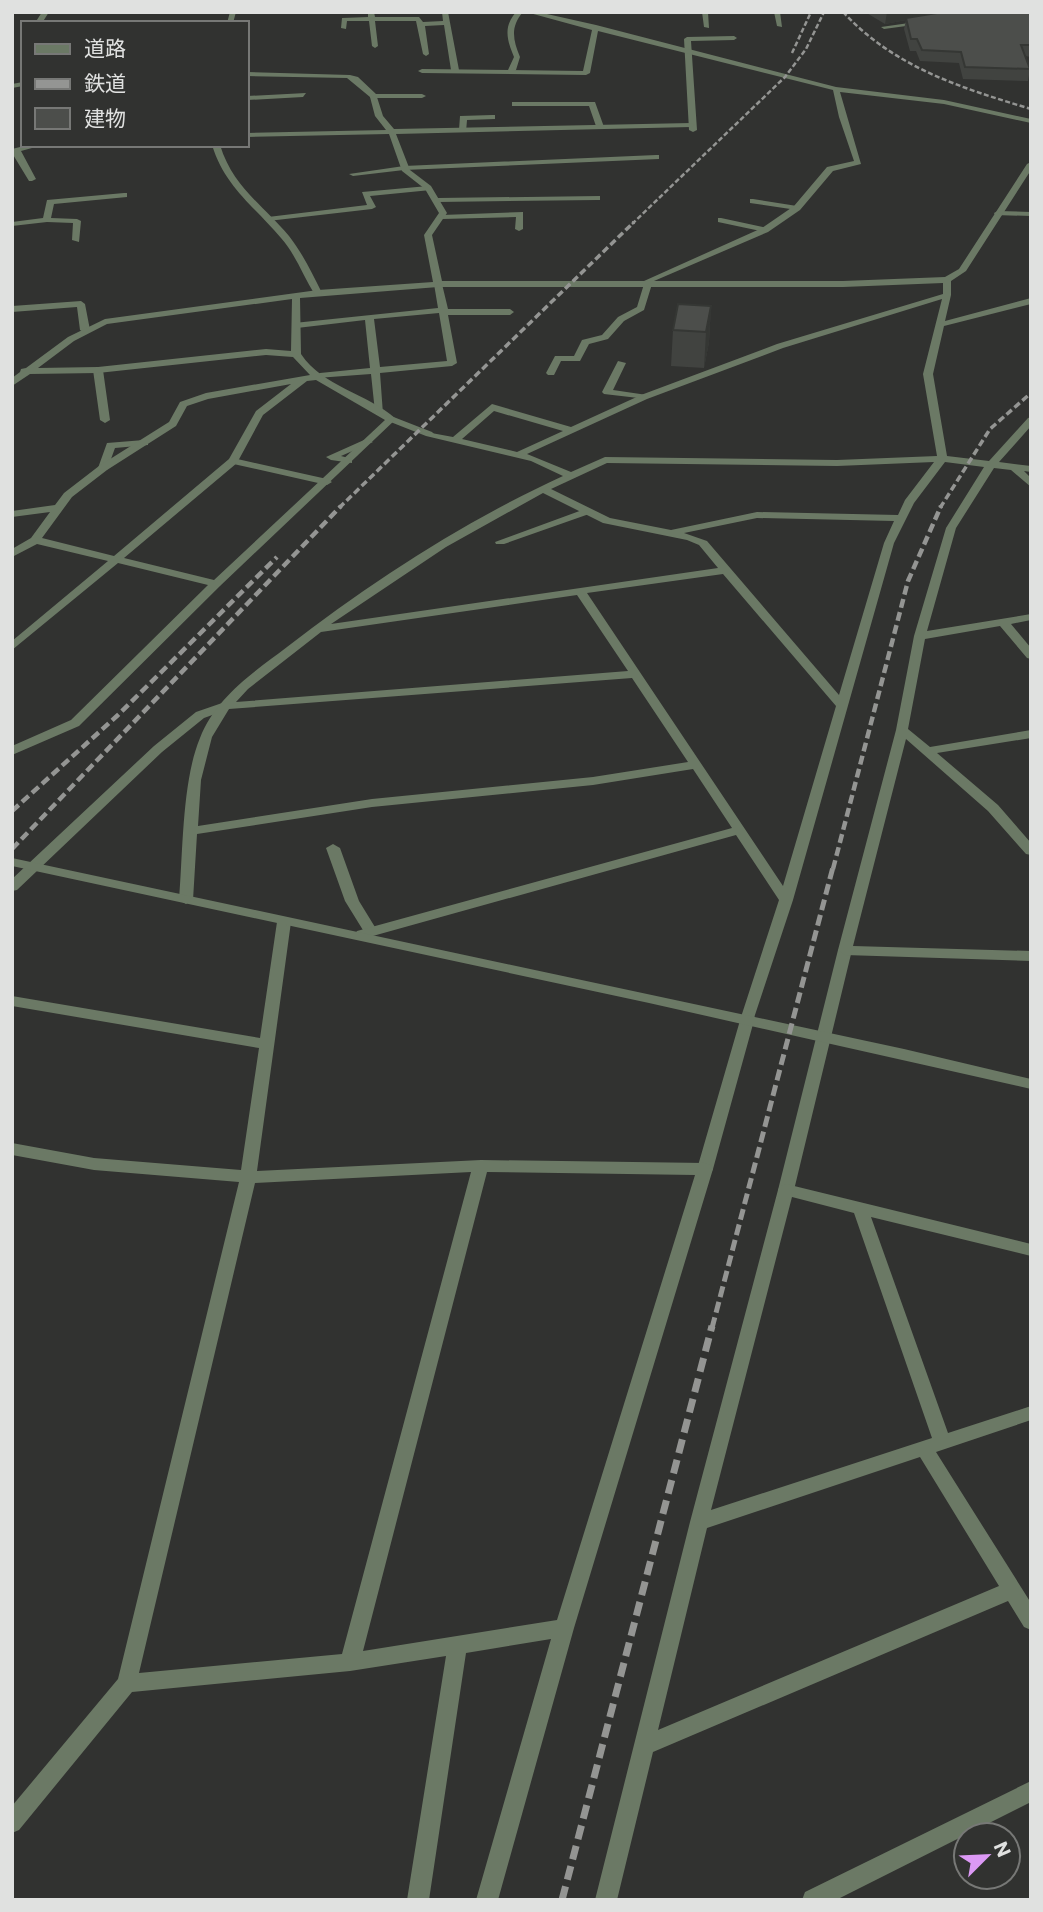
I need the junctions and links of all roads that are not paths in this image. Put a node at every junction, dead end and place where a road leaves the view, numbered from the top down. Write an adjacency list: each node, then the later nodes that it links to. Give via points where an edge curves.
1 (445, 12): 8 (street)
2 (520, 12): 20 (street, via 508,30 517,57)
3 (529, 12): 11 (street)
4 (705, 12): 12 (street)
5 (777, 12): 10 (street)
6 (372, 16): 9 (street, via 419,19); 14 (street, via 344,19); 16 (street)
7 (929, 20): 13 (street)
8 (448, 23): 9 (street); 19 (street)
9 (421, 24): 18 (street)
10 (780, 26)
11 (596, 27): 17 (street); 20 (street, via 586,73)
12 (707, 27)
13 (884, 27)
14 (344, 28)
15 (734, 38): 17 (street, via 687,39)
16 (375, 46)
17 (688, 51): 23 (street); 31 (street, via 692,127)
18 (426, 54)
19 (455, 70): 20 (street); 21 (street)
20 (512, 70)
21 (422, 71)
22 (248, 74): 25 (street, via 348,76)
23 (836, 89): 30 (street, via 944,102); 47 (street, via 839,116 858,162 830,169)
24 (303, 95): 27 (street)
25 (373, 96): 26 (street); 33 (street)
26 (422, 96)
27 (248, 98)
28 (515, 104): 31 (street, via 592,104)
29 (492, 117): 32 (street, via 463,118)
30 (1031, 121)
31 (600, 127): 32 (street)
32 (463, 130): 33 (street)
33 (392, 132): 34 (street); 39 (street)
34 (248, 135)
35 (216, 147): 51 (street, via 234,187)
36 (14, 151): 41 (street)
37 (656, 157): 39 (street)
38 (1031, 164): 48 (street)
39 (404, 168): 40 (street); 42 (street)
40 (354, 174)
41 (32, 179)
42 (428, 188): 45 (street); 51 (street, via 365,194 372,206)
43 (124, 195): 52 (street, via 50,202)
44 (597, 198): 45 (street)
45 (438, 200): 50 (street)
46 (753, 201): 47 (street)
47 (797, 208): 56 (street)
48 (998, 213): 49 (street); 58 (street, via 962,271)
49 (1031, 214)
50 (442, 217): 55 (street, via 520,214); 59 (street, via 428,235)
51 (268, 219): 61 (street, via 295,250)
52 (47, 220): 54 (street); 57 (street, via 77,221)
53 (721, 220): 56 (street)
54 (12, 224)
55 (519, 229)
56 (765, 230): 60 (street)
57 (76, 240)
58 (947, 280): 60 (street); 62 (street)
59 (438, 284): 60 (street); 61 (street); 66 (street)
60 (644, 284): 78 (street, via 641,308 621,318 605,337 585,342 577,359 558,358)
61 (318, 293): 63 (street)
62 (947, 295): 70 (street); 82 (street, via 780,346)
63 (296, 296): 69 (street); 71 (street, via 125,317)
64 (1031, 301): 70 (street)
65 (12, 309): 71 (street, via 81,304)
66 (444, 311): 67 (street); 68 (street); 77 (street, via 452,363)
67 (510, 312)
68 (369, 317): 69 (street); 77 (street)
69 (297, 325): 72 (street)
70 (939, 325): 92 (street, via 928,374)
71 (85, 330): 76 (street)
72 (296, 354): 74 (street, via 266,352); 79 (street)
73 (621, 363): 82 (street, via 607,392)
74 (98, 370): 76 (street); 85 (street)
75 (12, 371): 76 (street)
76 (28, 371): 81 (street)
77 (376, 371): 79 (street); 83 (street)
78 (551, 373)
79 (320, 376): 80 (street); 83 (street)
80 (304, 379): 90 (street, via 183,404 173,424); 93 (street, via 259,413)
81 (12, 383)
82 (644, 397): 87 (street)
83 (380, 412): 84 (street)
84 (391, 419): 88 (street); 89 (street)
85 (105, 420)
86 (1031, 420): 95 (street)
87 (571, 430): 88 (street, via 492,407); 91 (street)
88 (455, 440): 91 (street)
89 (368, 442): 94 (street); 94 (street, via 331,457)
90 (144, 443): 96 (street); 96 (street, via 111,445)
91 (518, 455): 99 (street)
92 (942, 459): 95 (street); 99 (street, via 837,463 605,460); 106 (street)
93 (233, 461): 100 (street); 111 (street)
94 (348, 461): 100 (street)
95 (990, 466): 97 (street); 118 (street, via 951,528)
96 (103, 468): 103 (street)
97 (1015, 468): 98 (street); 101 (street)
98 (1031, 469)
99 (571, 476): 102 (street)
100 (327, 482): 113 (street)
101 (1031, 484)
102 (543, 489): 104 (street); 117 (street, via 442,545)
103 (58, 508): 105 (street); 108 (street)
104 (585, 512): 107 (street); 109 (street)
105 (12, 514)
106 (901, 517): 107 (street, via 757,514); 123 (street, via 889,543)
107 (668, 533): 112 (street, via 703,543)
108 (35, 540): 110 (street); 111 (street)
109 (500, 542)
110 (12, 554)
111 (120, 558): 113 (street); 119 (street)
112 (725, 570): 114 (street); 123 (street)
113 (216, 584): 126 (street, via 75,723)
114 (580, 591): 117 (street); 121 (street)
115 (1031, 617): 116 (street)
116 (1003, 622): 118 (street); 120 (street)
117 (315, 629): 122 (street)
118 (920, 636): 124 (street)
119 (12, 647)
120 (1031, 656)
121 (636, 674): 122 (street); 128 (street)
122 (225, 706): 130 (street, via 206,737 195,780); 134 (street, via 201,715 158,749)
123 (842, 706): 137 (street)
124 (902, 730): 127 (street); 140 (street)
125 (1031, 734): 127 (street)
126 (12, 751)
127 (929, 751): 132 (street, via 993,808)
128 (696, 765): 129 (street); 130 (street, via 593,781 372,803)
129 (740, 830): 137 (street); 139 (street)
130 (190, 831): 136 (street)
131 (332, 848): 139 (street)
132 (1031, 851)
133 (12, 862): 134 (street)
134 (33, 866): 135 (street); 136 (street)
135 (12, 887)
136 (186, 900): 138 (street)
137 (786, 900): 143 (street)
138 (284, 922): 139 (street); 145 (street)
139 (366, 933): 143 (street)
140 (845, 950): 141 (street); 144 (street)
141 (1031, 956)
142 (12, 1001): 145 (street)
143 (748, 1017): 144 (street); 149 (street)
144 (826, 1035): 146 (street); 151 (street)
145 (267, 1044): 150 (street)
146 (1031, 1084)
147 (12, 1149): 150 (street, via 94,1164)
148 (481, 1166): 149 (street); 150 (street); 162 (street)
149 (705, 1169): 160 (street)
150 (248, 1177): 163 (street)
151 (786, 1190): 152 (street); 157 (street)
152 (860, 1208): 153 (street); 155 (street)
153 (1031, 1250)
154 (1031, 1413): 155 (street)
155 (942, 1443): 156 (street)
156 (923, 1448): 157 (street); 158 (street)
157 (699, 1522): 164 (street)
158 (1012, 1590): 159 (street); 164 (street)
159 (1031, 1621)
160 (564, 1628): 161 (street); 169 (street)
161 (457, 1645): 162 (street); 168 (street)
162 (350, 1662): 163 (street)
163 (127, 1683): 166 (street)
164 (645, 1745): 170 (street)
165 (1031, 1791): 167 (street)
166 (12, 1824)
167 (824, 1897)
168 (418, 1900)
169 (487, 1900)
170 (606, 1900)

